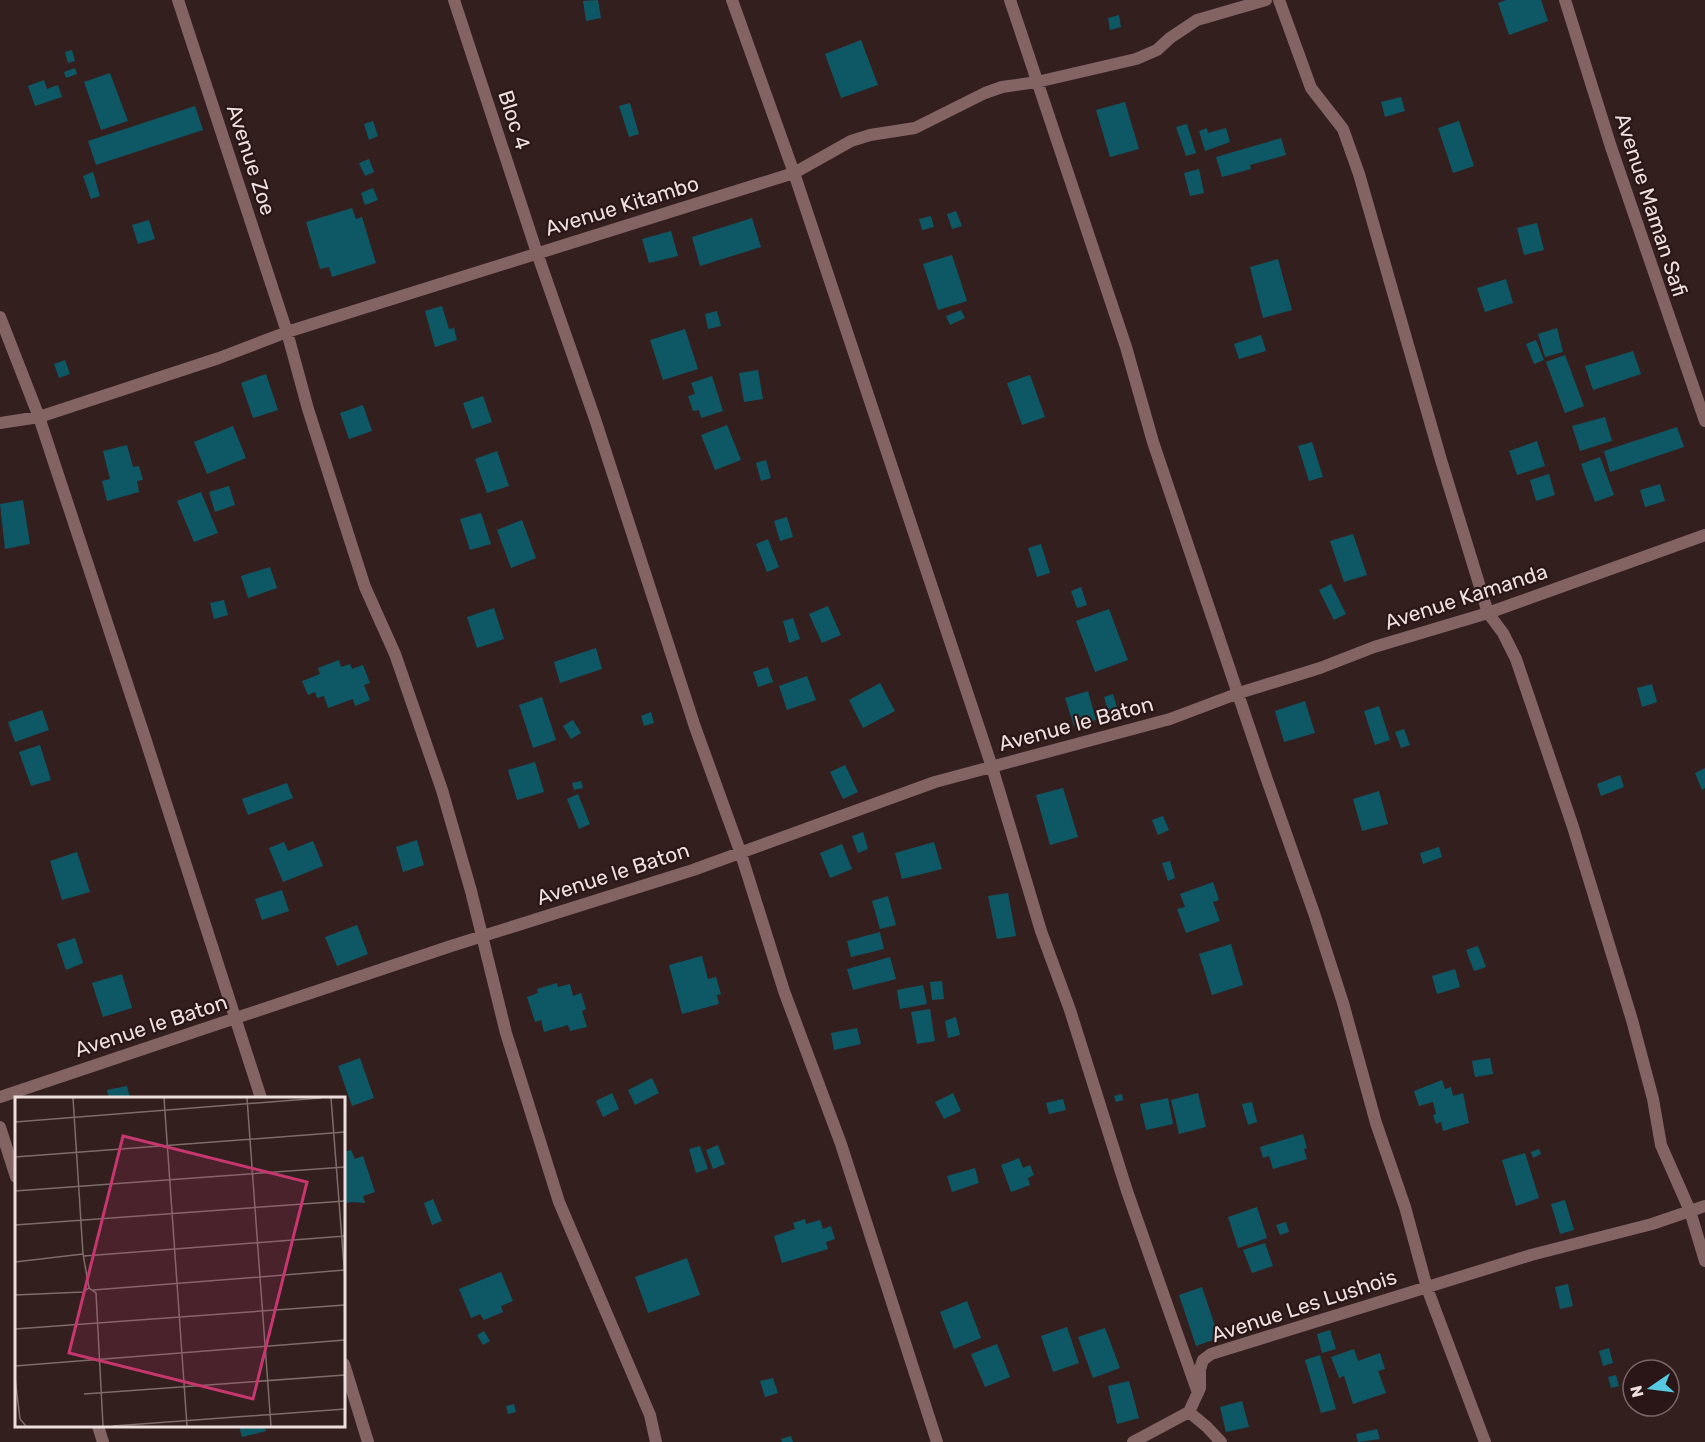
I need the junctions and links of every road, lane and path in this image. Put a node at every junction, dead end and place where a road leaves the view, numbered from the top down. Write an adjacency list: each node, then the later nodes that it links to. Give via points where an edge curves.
1 (178, 0): 12 (street, Avenue Zoe)
2 (454, 0): 10 (street, Bloc 4)
3 (732, 0): 9 (street)
4 (1010, 0): 8 (street)
5 (1266, 0): 8 (street, Avenue Kitambo, via 1197,20 1157,50 1136,59)
6 (1279, 0): 17 (street, via 1311,88 1332,113 1352,153)
7 (1565, 0): 14 (street, Avenue Maman Safi)
8 (1037, 82): 9 (street, Avenue Kitambo, via 984,93 915,128 851,141); 18 (street)
9 (794, 173): 10 (street, Avenue Kitambo); 19 (street)
10 (537, 253): 12 (street, Avenue Kitambo); 20 (street, Bloc 4)
11 (0, 317): 13 (street)
12 (287, 332): 13 (street, Avenue Kitambo); 21 (street, Avenue Zoe, via 365,586 395,654 442,790)
13 (39, 417): 15 (street, Avenue Kitambo); 22 (street)
14 (1705, 421)
15 (0, 423)
16 (1705, 535): 17 (street, Avenue Kamanda)
17 (1488, 613): 18 (street, Avenue Kamanda); 28 (street, via 1516,659 1570,816 1629,1010 1661,1145)
18 (1239, 693): 19 (street, Avenue le Baton, via 1170,719); 30 (street, via 1343,1003)
19 (992, 766): 20 (street, Avenue le Baton, via 935,782); 32 (street, via 1041,931)
20 (741, 854): 21 (street, Avenue le Baton); 38 (street, Bloc 4, via 784,991 841,1144)
21 (481, 937): 22 (street, Avenue le Baton); 37 (street, Avenue Zoe, via 506,1033 560,1202 650,1415)
22 (237, 1018): 23 (street, Avenue le Baton); 24 (street)
23 (0, 1097)
24 (261, 1097)
25 (0, 1126): 26 (street)
26 (15, 1174)
27 (1705, 1206): 28 (street, Avenue Les Lushois)
28 (1690, 1211): 29 (street); 30 (street, Avenue Les Lushois)
29 (1705, 1261)
30 (1427, 1288): 32 (street, Avenue Les Lushois, via 1211,1354 1200,1369); 41 (street)
31 (345, 1367): 36 (street)
32 (1198, 1393): 33 (street, Avenue Les Lushois)
33 (1189, 1412): 39 (street); 40 (street)
34 (99, 1427): 35 (street)
35 (103, 1442)
36 (368, 1442)
37 (656, 1442)
38 (937, 1442)
39 (1133, 1442)
40 (1221, 1442)
41 (1485, 1442)

